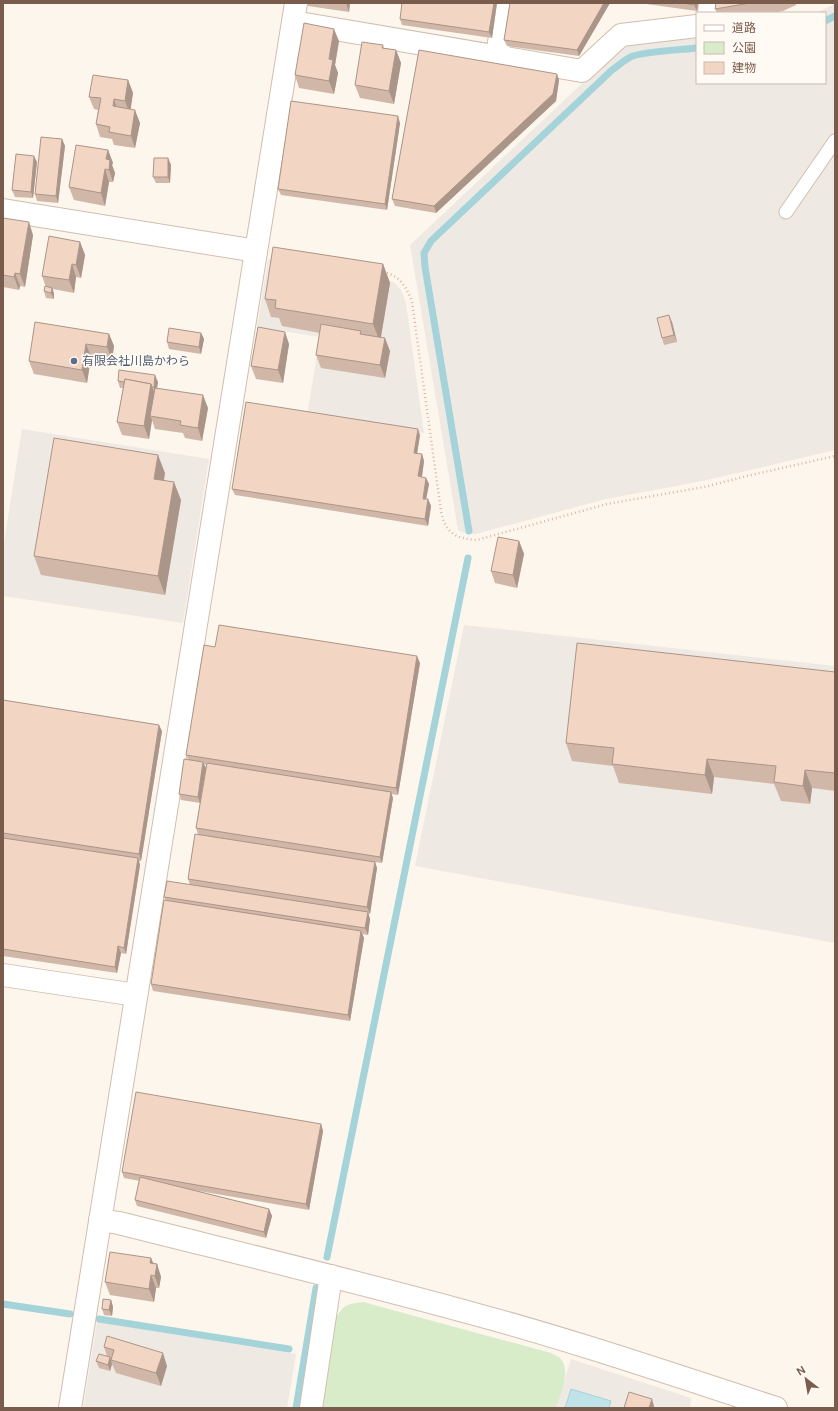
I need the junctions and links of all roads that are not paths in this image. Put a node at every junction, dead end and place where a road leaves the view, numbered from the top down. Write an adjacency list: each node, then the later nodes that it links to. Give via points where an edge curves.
1 (505, 3): 4 (street)
2 (294, 12): 4 (street); 8 (street)
3 (696, 26): 4 (street, via 620,35 582,71)
4 (497, 56)
5 (835, 140): 7 (lane)
6 (3, 210): 8 (street)
7 (786, 212)
8 (256, 251): 10 (street)
9 (3, 975): 10 (street)
10 (136, 995): 11 (street)
11 (100, 1220): 12 (street); 13 (street)
12 (331, 1276): 14 (street); 15 (street, via 583,1345)
13 (70, 1408)
14 (311, 1408)
15 (776, 1408)

